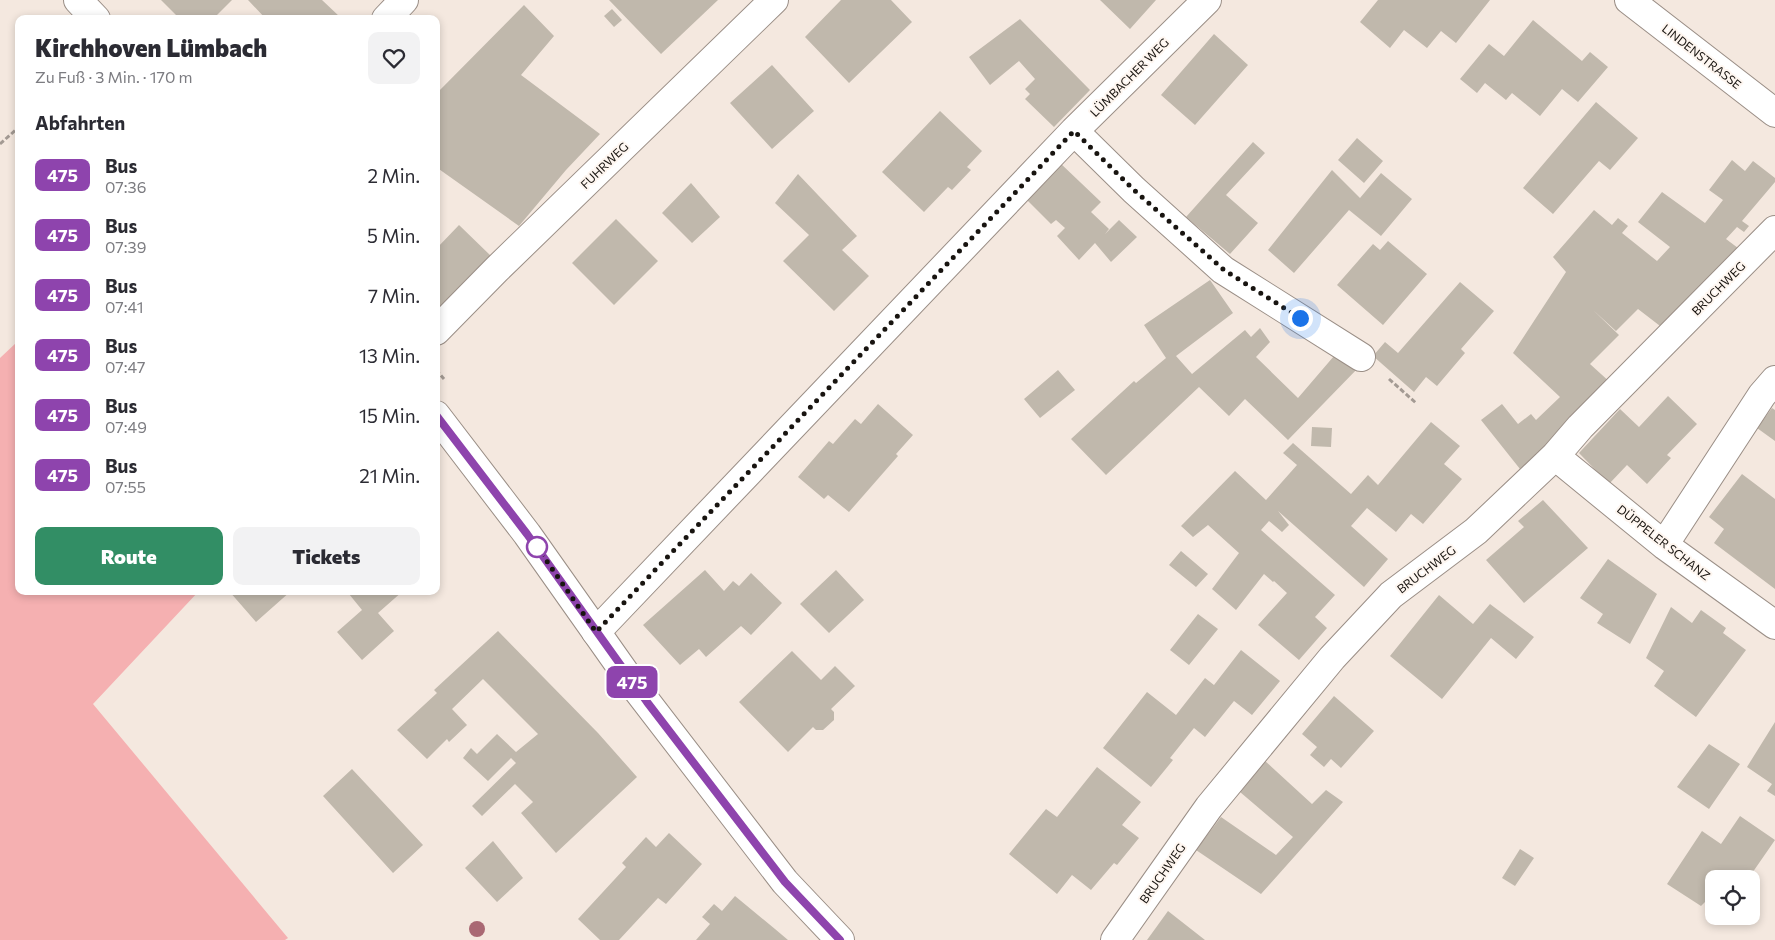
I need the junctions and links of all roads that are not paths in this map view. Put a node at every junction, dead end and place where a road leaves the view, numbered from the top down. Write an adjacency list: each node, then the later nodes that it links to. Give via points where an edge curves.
1 (78, 0): 6 (street)
2 (404, 0): 7 (street)
3 (774, 0): 11 (street, FUHRWEG)
4 (1207, 0): 9 (street, LÜMBACHER WEG)
5 (1629, 0): 8 (street, LINDENSTRASSE)
6 (92, 15)
7 (390, 15)
8 (1775, 113)
9 (1074, 131): 12 (street, via 1224,270); 18 (street, LÜMBACHER WEG)
10 (1775, 230): 15 (street, BRUCHWEG)
11 (440, 327)
12 (1361, 357)
13 (1775, 380): 16 (street)
14 (440, 420): 18 (street, via 527,534)
15 (1555, 456): 16 (street, DÜPPELER SCHANZ); 20 (street, BRUCHWEG, via 1476,531 1391,596 1332,658 1209,807)
16 (1664, 545): 17 (street, DÜPPELER SCHANZ)
17 (1775, 625)
18 (596, 632): 19 (street, via 785,882)
19 (840, 940)
20 (1114, 940)

